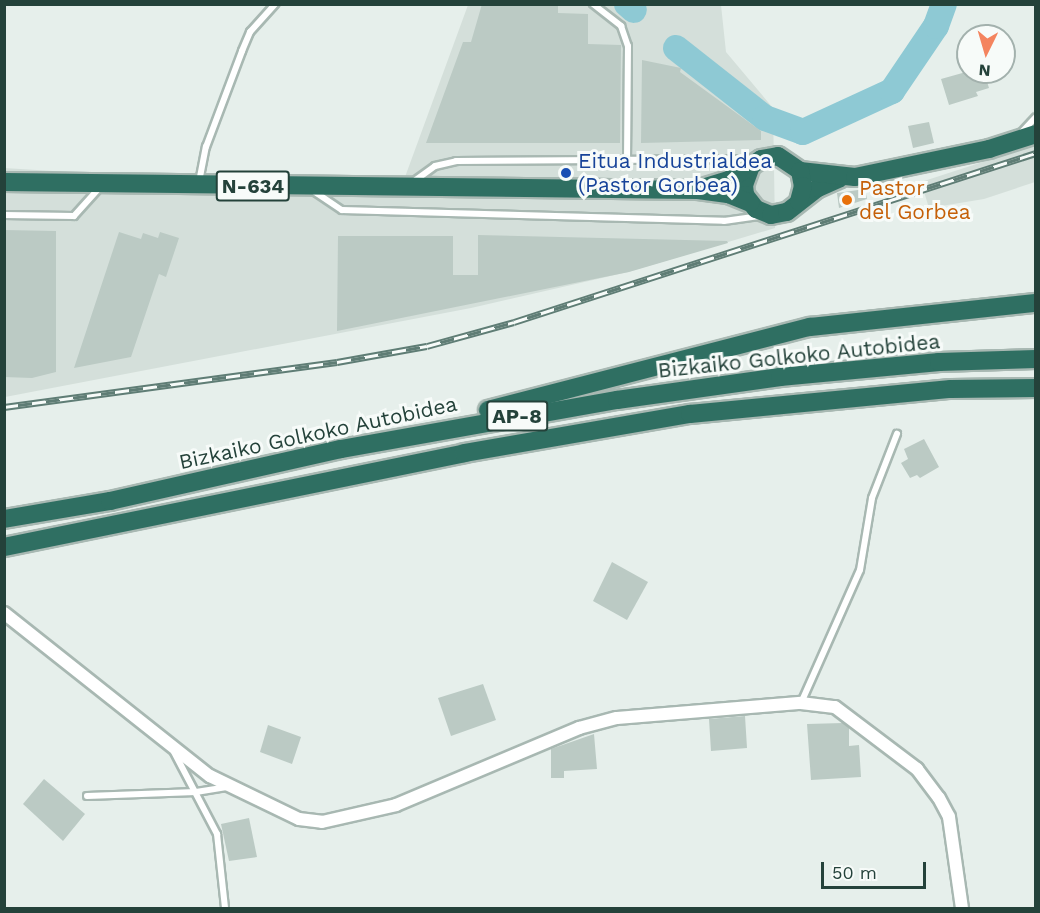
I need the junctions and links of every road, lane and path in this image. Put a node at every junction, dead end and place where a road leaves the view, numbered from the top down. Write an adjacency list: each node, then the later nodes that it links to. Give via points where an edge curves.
1 (275, 4): 12 (lane, via 250,32 206,147)
2 (593, 4): 6 (lane, via 621,26 628,46)
3 (1035, 117): 5 (lane)
4 (1035, 134): 5 (highway)
5 (1013, 141): 9 (highway, via 909,167)
6 (627, 159): 7 (lane); 14 (lane, via 456,161 435,165)
7 (756, 163): 8 (highway, via 787,159); 15 (highway, N-634, via 729,180); 17 (highway, via 744,184)
8 (800, 171): 9 (highway); 16 (highway, via 803,186)
9 (841, 178): 16 (highway)
10 (4, 182): 11 (highway, N-634)
11 (102, 184): 12 (highway, N-634); 18 (lane, via 74,216)
12 (198, 185): 13 (highway, N-634)
13 (306, 187): 14 (highway, N-634); 19 (lane, via 342,210 724,221)
14 (404, 189): 15 (highway, N-634)
15 (698, 190): 17 (highway, N-634, via 728,194)
16 (799, 201): 19 (highway, via 787,212)
17 (750, 203): 19 (highway, N-634)
18 (4, 214)
19 (771, 215)
20 (1035, 303): 24 (highway, via 810,327)
21 (1035, 359): 24 (highway, Bizkaiko Golkoko Autobidea / AP-8, via 939,362 780,377 500,418)
22 (1035, 388): 26 (highway, AP-8, via 928,391 690,414 464,453)
23 (897, 434): 28 (lane, via 872,498 860,570)
24 (341, 449): 25 (highway, Bizkaiko Golkoko Autobidea / AP-8, via 110,501)
25 (4, 519)
26 (4, 547)
27 (4, 613): 29 (street)
28 (801, 703): 30 (street, via 617,718 579,728 396,805 333,821 299,819); 34 (street, via 835,707 917,769 949,817)
29 (171, 746): 30 (street); 31 (lane)
30 (230, 786): 31 (lane)
31 (196, 792): 32 (lane); 33 (lane, via 217,834)
32 (87, 796)
33 (225, 909)
34 (962, 909)

